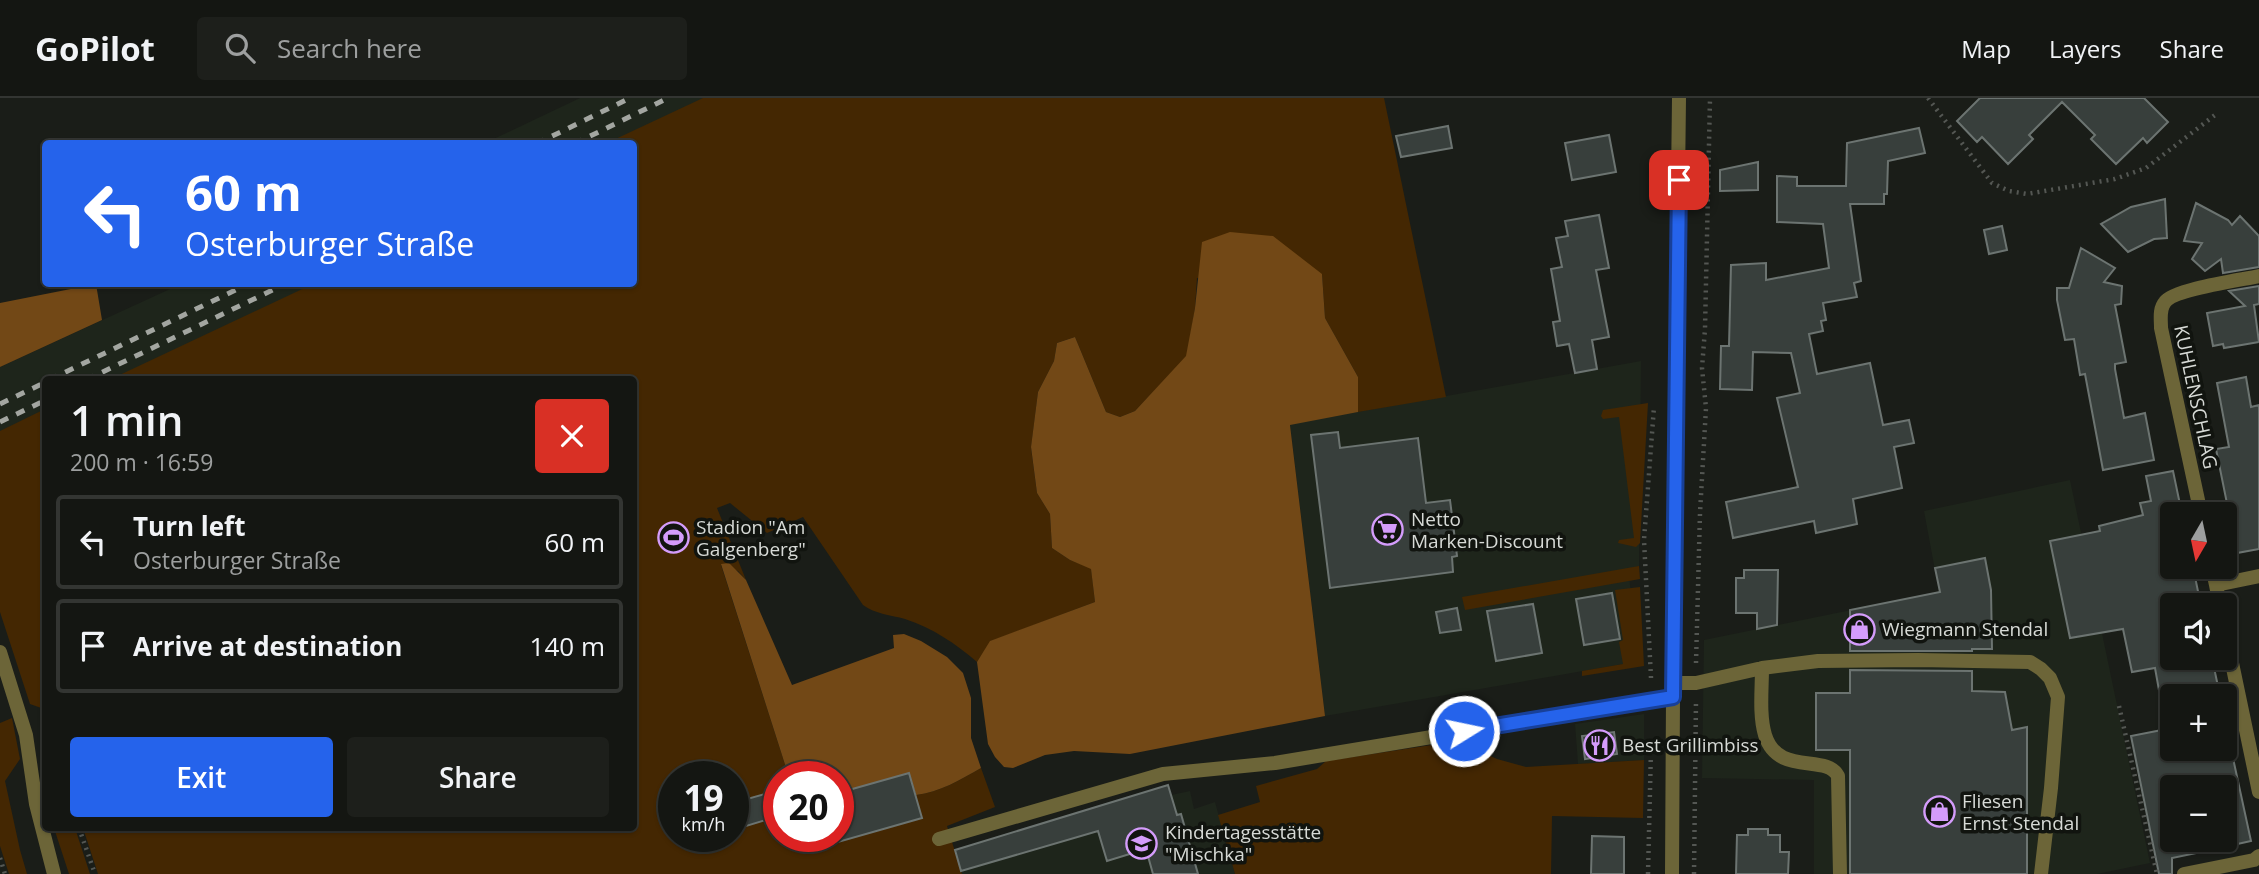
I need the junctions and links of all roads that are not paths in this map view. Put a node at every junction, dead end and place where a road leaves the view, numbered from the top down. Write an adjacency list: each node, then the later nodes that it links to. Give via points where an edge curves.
1 (1679, 98): 11 (street)
2 (2259, 276): 3 (street, KUHLENSCHLAG, via 2183,292 2166,299 2161,308 2161,328)
3 (2198, 502)
4 (2259, 576): 6 (street)
5 (2215, 579): 6 (street)
6 (2216, 584): 7 (street)
7 (2218, 593)
8 (0, 652): 13 (street, via 26,734)
9 (1762, 668): 11 (street); 19 (street, via 1764,729 1771,749 1793,762 1835,770 1838,776); 20 (street, via 1818,661 2012,660 2041,669 2057,697)
10 (2233, 670): 12 (street)
11 (1673, 690): 15 (street, via 1652,699 1275,764 1163,774); 18 (street)
12 (2259, 792)
13 (42, 827)
14 (43, 831): 17 (street)
15 (939, 839)
16 (2259, 856): 21 (street)
17 (54, 874)
18 (1672, 874)
19 (1840, 874)
20 (2041, 874)
21 (2184, 874)

